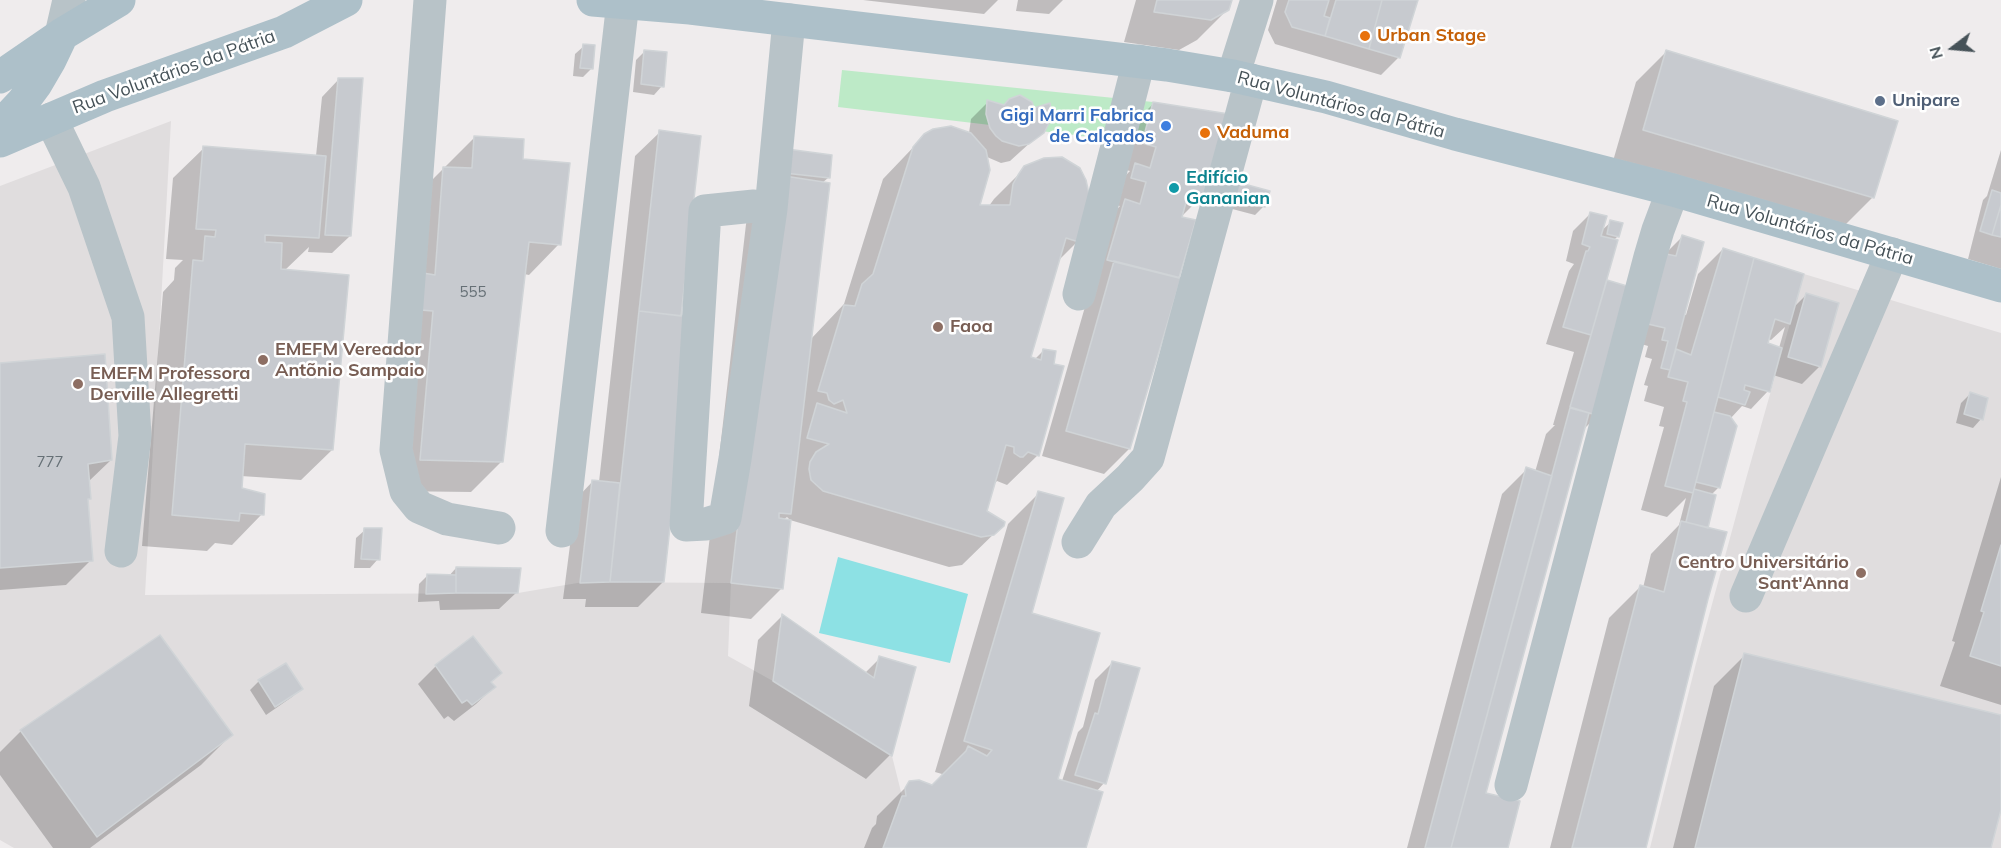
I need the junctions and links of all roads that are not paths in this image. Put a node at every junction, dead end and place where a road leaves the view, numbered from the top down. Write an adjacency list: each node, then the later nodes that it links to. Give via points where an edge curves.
1 (69, 0): 9 (street)
2 (119, 0): 9 (main road)
3 (346, 0): 13 (main road, Rua Voluntários da Pátria, via 284,32)
4 (430, 0): 21 (street, via 396,450 406,491 419,507 447,519)
5 (1257, 0): 12 (street)
6 (608, 1): 7 (main road, Rua Voluntários da Pátria); 22 (street)
7 (690, 4): 8 (main road, Rua Voluntários da Pátria)
8 (789, 20): 10 (main road, Rua Voluntários da Pátria); 17 (street)
9 (61, 35): 11 (main road); 14 (main road, via 36,84)
10 (1139, 61): 12 (main road, Rua Voluntários da Pátria); 20 (street)
11 (0, 76)
12 (1242, 78): 16 (main road, Rua Voluntários da Pátria); 23 (street, via 1148,458 1101,505)
13 (51, 119): 15 (main road, Rua Voluntários da Pátria); 24 (street, via 84,187 128,317 135,436)
14 (0, 126)
15 (0, 141)
16 (1673, 190): 18 (main road, Rua Voluntários da Pátria); 26 (street, via 1650,257)
17 (771, 208): 17 (street, via 725,518 686,525 705,211)
18 (1892, 254): 19 (main road, Rua Voluntários da Pátria); 25 (street)
19 (2001, 286)
20 (1079, 294)
21 (499, 528)
22 (562, 531)
23 (1078, 542)
24 (121, 551)
25 (1746, 596)
26 (1511, 785)

